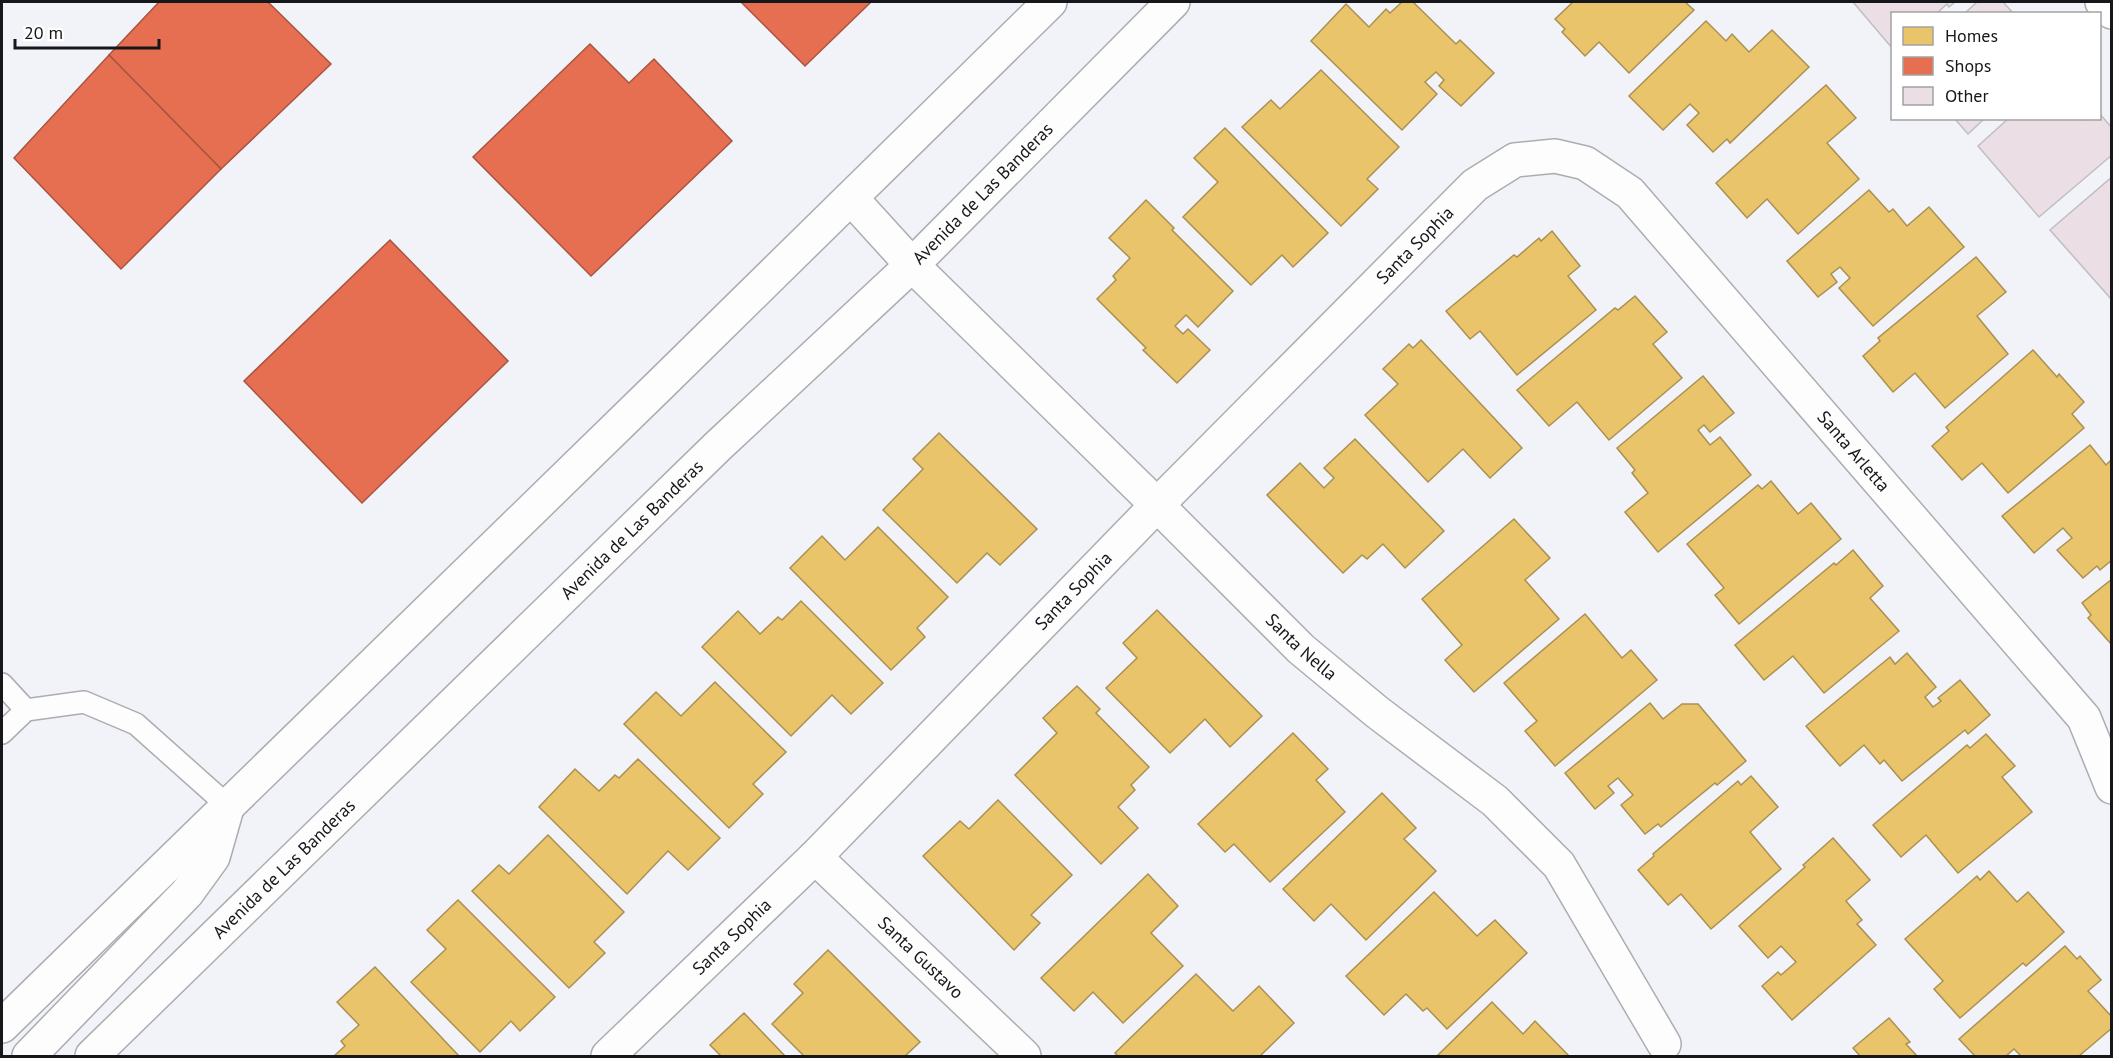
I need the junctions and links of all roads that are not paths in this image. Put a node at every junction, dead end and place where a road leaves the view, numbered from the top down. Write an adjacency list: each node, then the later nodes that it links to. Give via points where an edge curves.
1 (1050, 2): 6 (street)
2 (1173, 2): 7 (street, Avenida de Las Banderas)
3 (2102, 2): 4 (street)
4 (2112, 12)
5 (1555, 156): 8 (street, Santa Sophia, via 1515,160 1475,184); 12 (street, Santa Arletta, via 1585,163 1630,193 2084,717)
6 (851, 198): 7 (street, Santa Nella); 13 (street)
7 (912, 265): 8 (street, Santa Nella); 18 (street, Avenida de Las Banderas, via 717,447)
8 (1157, 505): 14 (street, Santa Sophia); 16 (street, Santa Nella, via 1301,649 1495,801 1559,865)
9 (2, 684): 10 (lane)
10 (26, 710): 11 (lane); 13 (lane, via 84,702 136,724)
11 (2, 733)
12 (2112, 787)
13 (228, 806): 15 (street); 17 (street, via 213,857 187,893)
14 (815, 857): 19 (street, Santa Sophia); 20 (street, Santa Gustavo)
15 (2, 1026)
16 (1664, 1044)
17 (29, 1056)
18 (92, 1056)
19 (608, 1056)
20 (1024, 1056)

